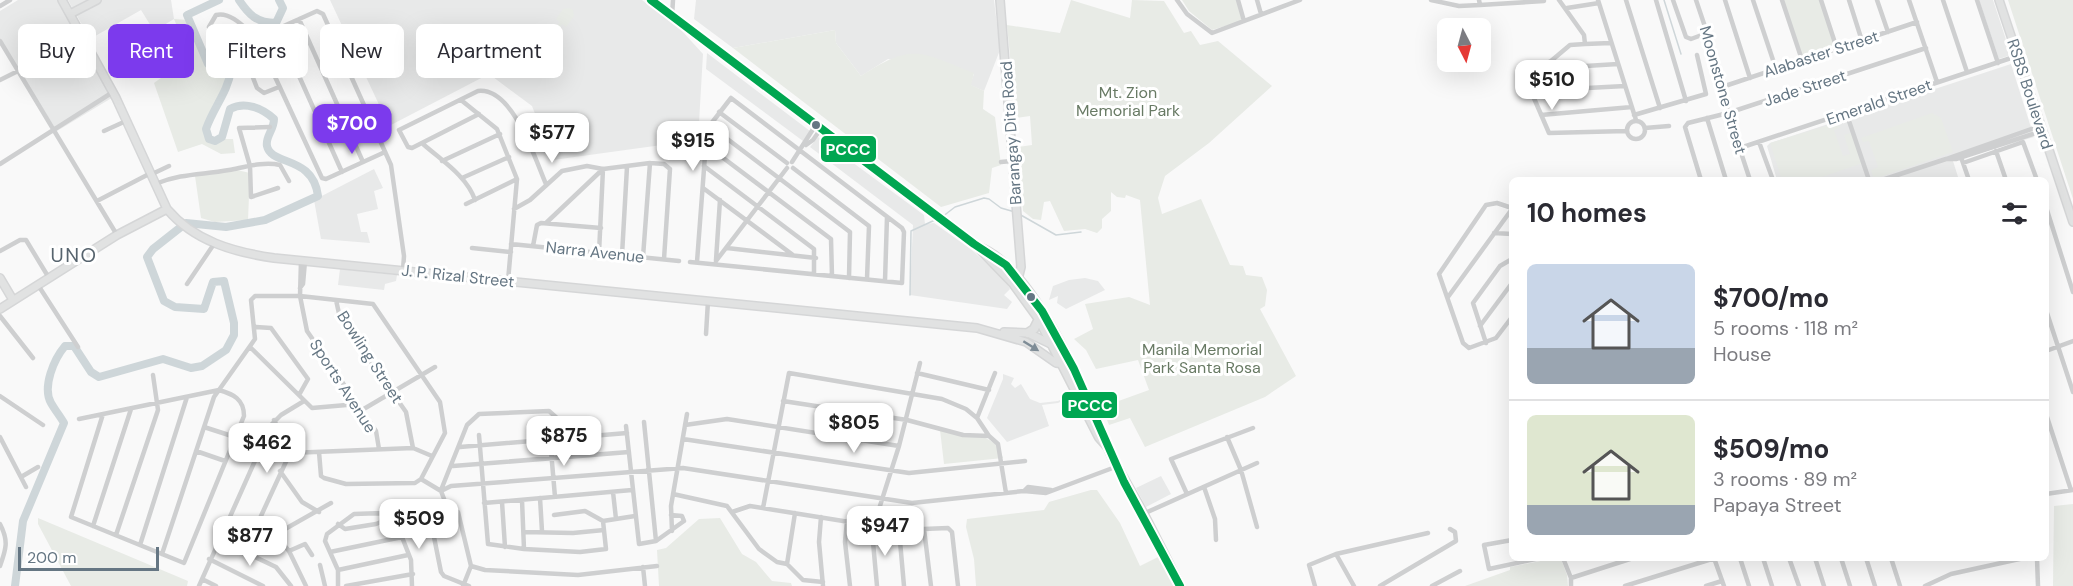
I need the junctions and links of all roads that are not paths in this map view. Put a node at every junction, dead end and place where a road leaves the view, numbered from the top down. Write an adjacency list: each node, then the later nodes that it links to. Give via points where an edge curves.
1 (10, 0): 34 (street)
2 (62, 0): 37 (main road, J. P. Rizal Street)
3 (97, 0): 37 (main road)
4 (651, 0): 39 (highway)
5 (673, 0): 39 (street)
6 (1000, 0): 108 (main road, Barangay Dita Road)
7 (1177, 0): 41 (street, via 1208,32)
8 (1238, 0): 41 (street)
9 (1257, 0): 38 (street)
10 (1278, 0): 35 (street)
11 (1300, 0): 35 (street)
12 (1431, 0): 32 (street)
13 (1559, 0): 36 (street)
14 (1626, 0): 79 (street)
15 (1656, 0): 77 (street)
16 (1672, 0): 48 (street, via 1686,37)
17 (1696, 0): 48 (street, Moonstone Street)
18 (1725, 0): 68 (street)
19 (1754, 0): 62 (street)
20 (1782, 0): 58 (street)
21 (1821, 0): 54 (street)
22 (1849, 0): 50 (street)
23 (1877, 0): 47 (street)
24 (1909, 0): 42 (street)
25 (1943, 0): 64 (street)
26 (1977, 0): 59 (street)
27 (1999, 0): 56 (main road, RSBS Boulevard)
28 (1526, 1): 29 (street); 31 (street)
29 (1544, 1)
30 (1599, 1): 36 (street); 51 (street)
31 (1501, 2): 33 (street)
32 (1455, 3): 33 (street)
33 (1479, 3)
34 (0, 6)
35 (1279, 8): 38 (street)
36 (1567, 8): 52 (street)
37 (70, 14): 43 (main road, J. P. Rizal Street)
38 (1261, 14): 41 (street)
39 (672, 16): 91 (highway)
40 (299, 20): 46 (street); 103 (street, via 317,11 323,14); 109 (street)
41 (1244, 21)
42 (1917, 22): 47 (street, Alabaster Street); 53 (street)
43 (76, 24)
44 (211, 24): 45 (street, via 221,14)
45 (239, 24)
46 (290, 24)
47 (1888, 32): 50 (street, Alabaster Street)
48 (1707, 33): 72 (street, Moonstone Street)
49 (0, 41): 63 (street)
50 (1862, 41): 54 (street, Alabaster Street)
51 (1611, 43): 52 (street); 61 (street)
52 (1586, 44): 60 (street, via 1570,45)
53 (1926, 48): 70 (street); 81 (street, Jade Street)
54 (1837, 49): 58 (street, Alabaster Street)
55 (1697, 55): 77 (street, via 1707,92 1703,97)
56 (2018, 56): 59 (street, Emerald Street); 93 (main road, RSBS Boulevard)
57 (96, 60): 75 (main road, J. P. Rizal Street)
58 (1802, 60): 62 (street, Alabaster Street)
59 (1998, 63): 64 (street, Emerald Street)
60 (1545, 64): 61 (street, via 1553,68); 74 (street, via 1527,74)
61 (1618, 64): 71 (street)
62 (1776, 69): 68 (street, Alabaster Street)
63 (17, 70): 69 (street); 94 (street)
64 (1967, 72): 70 (street, Emerald Street)
65 (254, 78): 73 (street, via 264,93)
66 (275, 78): 73 (street)
67 (300, 78): 120 (street)
68 (1750, 78): 72 (street, Alabaster Street)
69 (0, 80)
70 (1937, 82): 98 (street, Emerald Street)
71 (1625, 86): 74 (street); 78 (street)
72 (1725, 86): 81 (street, Moonstone Street)
73 (279, 87): 120 (street, via 322,178)
74 (1531, 91): 83 (street)
75 (113, 92): 86 (main road, J. P. Rizal Street); 94 (street)
76 (461, 100): 82 (street); 99 (street, via 399,130 408,147); 136 (street, via 483,91 510,108 518,117)
77 (1686, 101): 79 (street)
78 (1632, 107): 83 (street); 84 (street)
79 (1660, 108): 84 (street)
80 (719, 112): 88 (street); 104 (street, via 731,98); 114 (street)
81 (1728, 113): 85 (street, Jade Street); 101 (street, Moonstone Street)
82 (479, 114): 97 (street); 99 (street)
83 (1541, 115): 96 (street, via 1551,134)
84 (1635, 118): 92 (street); 96 (street)
85 (1707, 118): 122 (street, Jade Street, via 1685,127); 123 (street)
86 (126, 121): 95 (street); 121 (main road, J. P. Rizal Street)
87 (1849, 121): 126 (street)
88 (709, 125): 100 (street); 132 (street)
89 (1669, 126): 92 (street)
90 (270, 127): 116 (street, via 239,129)
91 (817, 128): 104 (street); 161 (highway)
92 (1645, 128): 96 (street, via 1643,136 1635,139)
93 (2041, 128): 105 (street); 152 (main road, RSBS Boulevard)
94 (53, 130): 113 (street); 142 (street)
95 (104, 131)
96 (1626, 131)
97 (501, 134): 106 (street); 107 (street)
98 (1759, 142): 101 (street, Emerald Street); 125 (street)
99 (423, 144): 107 (street)
100 (706, 145): 118 (street); 139 (street)
101 (1740, 148): 124 (street, Moonstone Street)
102 (1996, 151): 112 (street); 129 (street); 130 (street, via 2023,142)
103 (385, 152): 109 (street); 180 (street, via 391,165)
104 (800, 152): 114 (street); 150 (street)
105 (1960, 155): 112 (street); 127 (street)
106 (509, 157): 131 (street); 133 (street)
107 (442, 161): 131 (street)
108 (1012, 161): 110 (street); 178 (main road, Barangay Dita Road)
109 (363, 162): 120 (street)
110 (1001, 162)
111 (650, 163): 117 (street); 169 (street); 171 (street, via 670,169)
112 (1963, 163): 128 (street)
113 (0, 164)
114 (790, 165): 132 (street); 186 (street, via 868,226)
115 (169, 166): 121 (street)
116 (249, 166): 134 (street, via 278,164); 135 (street, via 194,172); 137 (street, via 252,198)
117 (627, 166): 119 (street); 167 (street)
118 (704, 166): 138 (street); 144 (street)
119 (603, 169): 136 (street, via 587,166 562,171); 153 (street); 154 (street)
120 (342, 172)
121 (150, 174): 135 (main road, J. P. Rizal Street); 142 (street)
122 (1700, 177)
123 (1725, 177)
124 (1749, 177)
125 (1772, 177)
126 (1868, 177)
127 (1891, 177)
128 (1968, 177)
129 (2005, 177)
130 (2036, 177)
131 (462, 178): 140 (street)
132 (779, 178): 139 (street); 185 (street, via 850,232)
133 (517, 179): 140 (street); 147 (street)
134 (289, 181)
135 (155, 184): 146 (main road, J. P. Rizal Street)
136 (546, 184): 147 (street)
137 (278, 188)
138 (703, 188): 141 (street); 175 (street)
139 (769, 193): 144 (street); 182 (street, via 831,239)
140 (475, 200): 143 (street)
141 (720, 200): 151 (street); 177 (street)
142 (97, 201): 157 (street)
143 (466, 204)
144 (758, 207): 151 (street); 170 (street, via 814,249)
145 (1509, 207): 195 (street, via 1486,205 1452,252 1440,274)
146 (166, 209): 157 (main road); 158 (main road, J. P. Rizal Street, via 178,223)
147 (514, 209): 159 (street)
148 (1509, 212): 155 (street)
149 (2049, 216): 193 (street)
150 (887, 217): 188 (street); 188 (street, via 904,232 902,283)
151 (747, 221): 163 (street); 168 (street)
152 (2073, 222)
153 (546, 223): 154 (street); 160 (street, via 537,225)
154 (601, 228): 166 (street)
155 (1494, 233): 156 (street); 195 (street)
156 (1509, 234)
157 (117, 235): 184 (main road)
158 (214, 244): 172 (main road, J. P. Rizal Street, via 254,255); 190 (street)
159 (511, 244): 160 (street, Narra Avenue); 165 (street)
160 (533, 246): 166 (street, Narra Avenue)
161 (978, 247): 179 (highway); 189 (highway)
162 (472, 248): 165 (street)
163 (727, 248): 168 (street); 177 (street)
164 (0, 251): 184 (street, via 26,240)
165 (511, 252): 187 (street)
166 (599, 252): 167 (street, Narra Avenue)
167 (622, 255): 169 (street, Narra Avenue)
168 (793, 255): 170 (street)
169 (643, 257): 171 (street, Narra Avenue)
170 (816, 258): 181 (street)
171 (664, 259): 173 (street, Narra Avenue)
172 (303, 261): 180 (main road, J. P. Rizal Street); 194 (street, Sports Avenue)
173 (679, 261)
174 (690, 262): 175 (street)
175 (697, 262): 177 (street)
176 (1509, 262): 204 (street, via 1500,266 1473,303)
177 (715, 263): 181 (street)
178 (1021, 267): 179 (main road, via 1016,272); 189 (main road, Barangay Dita Road)
179 (1009, 269): 189 (highway)
180 (403, 270): 187 (main road, J. P. Rizal Street)
181 (814, 274): 182 (street)
182 (832, 276): 185 (street)
183 (0, 278): 196 (main road)
184 (49, 278): 191 (main road)
185 (849, 278): 186 (street)
186 (867, 279): 188 (street)
187 (508, 281): 198 (main road, J. P. Rizal Street)
188 (885, 281)
189 (1017, 283): 201 (highway); 216 (highway, via 1034,300)
190 (187, 284)
191 (38, 285): 196 (main road); 212 (street)
192 (1509, 287): 204 (street)
193 (2073, 292)
194 (300, 296): 197 (street); 205 (street, via 253,298); 236 (street, Sports Avenue, via 307,331)
195 (1448, 297): 210 (street, via 1463,343 1469,348)
196 (13, 300): 199 (main road)
197 (336, 300): 223 (street, via 373,304); 227 (street, Bowling Street, via 340,318)
198 (708, 301): 206 (main road, J. P. Rizal Street); 208 (street)
199 (0, 309)
200 (0, 316): 217 (street)
201 (1039, 319): 207 (highway); 211 (highway)
202 (2049, 319): 214 (street)
203 (1509, 321): 210 (street)
204 (1480, 326): 210 (street)
205 (256, 327): 213 (street); 230 (street, via 271,328 308,379)
206 (995, 332): 207 (main road, J. P. Rizal Street); 219 (main road, J. P. Rizal Street, one-way to 219, via 1026,342 1056,363)
207 (1028, 333): 211 (main road, J. P. Rizal Street)
208 (706, 334)
209 (2073, 341): 214 (street)
210 (1486, 344)
211 (1055, 346): 216 (main road, J. P. Rizal Street); 219 (highway)
212 (78, 347)
213 (250, 347): 225 (street); 230 (street)
214 (2058, 347): 215 (street); 228 (street)
215 (2049, 350)
216 (1065, 351): 219 (highway)
217 (33, 358)
218 (920, 363): 221 (street)
219 (1067, 363): 280 (highway, via 1099,437)
220 (435, 367): 223 (street)
221 (917, 373): 226 (street); 229 (street)
222 (995, 373): 226 (street)
223 (422, 374): 227 (street); 272 (street, via 438,397 445,428)
224 (153, 375): 235 (street)
225 (219, 390): 232 (street); 251 (street); 258 (street, via 237,397 244,409)
226 (988, 390): 241 (street)
227 (392, 392): 238 (street); 264 (street, Bowling Street, via 408,418)
228 (2073, 392)
229 (913, 394): 234 (street, via 789,373); 241 (street, via 942,399); 245 (street)
230 (299, 395): 233 (street)
231 (0, 396): 248 (street)
232 (187, 397): 235 (street); 348 (street)
233 (304, 401): 236 (street, via 312,408); 244 (street)
234 (783, 401): 245 (street); 252 (street)
235 (158, 403): 237 (street); 341 (street)
236 (358, 404): 238 (street, Sports Avenue)
237 (132, 409): 239 (street); 329 (street)
238 (362, 410): 266 (street, Sports Avenue, via 376,431)
239 (104, 414): 242 (street); 329 (street, via 71,517)
240 (687, 414): 250 (street)
241 (977, 418): 256 (street)
242 (79, 419)
243 (558, 419): 297 (street, via 549,411 479,414 467,425)
244 (274, 420): 270 (street); 322 (street)
245 (907, 420): 256 (street, via 963,435); 263 (street)
246 (644, 422): 283 (street)
247 (2049, 423): 296 (street)
248 (43, 424)
249 (626, 426): 254 (street)
250 (685, 426): 252 (street, via 727,419); 260 (street)
251 (204, 427): 258 (street); 267 (street)
252 (778, 428): 263 (street); 271 (street)
253 (1252, 428): 259 (street)
254 (627, 433): 261 (street); 269 (street)
255 (479, 435): 262 (street)
256 (989, 436): 278 (street, via 1000,448)
257 (0, 437): 288 (street)
258 (235, 437): 274 (street)
259 (1227, 437): 284 (street); 301 (street, via 1171,459)
260 (683, 439): 271 (street); 282 (street)
261 (550, 440): 262 (street); 273 (street)
262 (480, 445): 265 (street); 277 (street)
263 (899, 446): 287 (street)
264 (413, 447): 266 (street); 272 (street)
265 (460, 447)
266 (379, 449): 268 (street)
267 (196, 451): 274 (street); 353 (street)
268 (318, 452): 270 (street); 290 (street, via 321,476 346,484 415,483)
269 (629, 452): 273 (street); 286 (street)
270 (290, 453): 285 (street)
271 (774, 453): 287 (street); 291 (street)
272 (432, 456): 290 (street)
273 (552, 459): 277 (street); 289 (street)
274 (225, 461): 353 (street, via 184,563)
275 (1025, 461): 278 (street)
276 (1257, 463): 284 (street)
277 (481, 464): 279 (street); 292 (street)
278 (1003, 464): 287 (street, via 915,473); 299 (street)
279 (453, 466)
280 (1118, 466): 299 (street, via 1051,490); 318 (highway)
281 (38, 467): 288 (street)
282 (678, 468): 283 (street); 291 (street); 300 (street)
283 (649, 470): 286 (street); 346 (street)
284 (1241, 470): 294 (street); 331 (street)
285 (280, 471): 316 (street, via 302,502); 332 (street)
286 (630, 471): 289 (street); 295 (street)
287 (892, 471): 305 (street)
288 (21, 477): 293 (street)
289 (553, 478): 292 (street); 303 (street)
290 (421, 479): 297 (street)
291 (768, 481): 305 (street); 311 (street)
292 (483, 484): 297 (street, via 452,486); 309 (street)
293 (26, 487)
294 (1204, 487): 301 (street); 345 (street, via 1215,519)
295 (632, 490): 298 (street); 321 (street)
296 (2072, 490): 302 (street)
297 (441, 491): 310 (street)
298 (613, 492): 303 (street); 324 (street)
299 (1006, 493): 305 (street, via 912,503)
300 (673, 494): 315 (street, via 723,504); 320 (street)
301 (1186, 494): 318 (street)
302 (2049, 494)
303 (555, 497): 304 (street)
304 (540, 498): 306 (street); 337 (street)
305 (884, 499): 330 (street)
306 (522, 500): 307 (street); 339 (street)
307 (502, 502): 309 (street); 349 (street)
308 (331, 503): 316 (street)
309 (484, 503): 349 (street, via 488,544)
310 (446, 504): 375 (street, via 458,512); 388 (street, via 430,517 441,572)
311 (763, 508): 315 (street, via 746,506); 317 (street)
312 (384, 512): 313 (street); 328 (street, via 354,514); 328 (street, via 381,522 376,524 345,529)
313 (403, 512): 314 (street); 343 (street)
314 (411, 512)
315 (732, 512): 373 (street, via 759,549)
316 (319, 513): 342 (street)
317 (795, 513): 323 (street); 373 (street)
318 (1143, 514): 405 (highway)
319 (554, 515): 325 (street, via 585,511)
320 (671, 515): 338 (street); 338 (street, via 682,516 684,521)
321 (636, 516): 324 (street); 346 (street, via 639,544)
322 (230, 517): 332 (street); 344 (street)
323 (821, 517): 326 (street); 386 (street)
324 (616, 519): 325 (street)
325 (603, 521): 335 (street)
326 (847, 521): 330 (street); 400 (street)
327 (0, 524): 374 (street, via 7,548)
328 (338, 524): 352 (street, via 324,537)
329 (93, 526): 341 (street)
330 (874, 526): 336 (street); 401 (street)
331 (1257, 527)
332 (255, 529): 342 (street)
333 (924, 529): 336 (street); 403 (street); 404 (street, via 943,527 952,532)
334 (1450, 529): 408 (street, via 1455,532 1456,541)
335 (604, 530): 337 (street); 350 (street, via 606,549)
336 (899, 530): 402 (street)
337 (542, 531): 339 (street)
338 (672, 531): 346 (street)
339 (524, 532): 350 (street)
340 (1428, 533): 354 (street)
341 (116, 536): 348 (street)
342 (270, 537): 351 (street)
343 (402, 537): 352 (street); 356 (street)
344 (219, 540): 357 (street); 393 (street, via 276,567)
345 (1216, 540)
346 (656, 541)
347 (1509, 541): 358 (street, via 1484,545 1489,569)
348 (140, 545): 353 (street)
349 (505, 547): 350 (street)
350 (524, 549)
351 (289, 551): 355 (street, via 305,544); 394 (street)
352 (330, 552): 378 (street)
353 (162, 554)
354 (1336, 554): 387 (street, via 1309,565); 407 (street)
355 (312, 555)
356 (408, 555): 378 (street); 380 (street)
357 (209, 558): 383 (street); 392 (street)
358 (1526, 561)
359 (1564, 561): 381 (street)
360 (1624, 561): 381 (street)
361 (1704, 561): 412 (street)
362 (1715, 561): 385 (street)
363 (1741, 561): 414 (street)
364 (1764, 561): 415 (street)
365 (1790, 561): 416 (street)
366 (1816, 561): 417 (street)
367 (1842, 561): 418 (street)
368 (1867, 561): 419 (street)
369 (1892, 561): 420 (street)
370 (2012, 561): 382 (street)
371 (2037, 561): 389 (street)
372 (320, 564): 395 (street)
373 (787, 564): 386 (street, via 803,580)
374 (0, 566)
375 (471, 566): 377 (street, via 578,575); 388 (street)
376 (657, 566): 377 (street)
377 (643, 567): 399 (street)
378 (338, 570): 396 (street)
379 (1460, 571): 384 (street)
380 (413, 574): 397 (street); 398 (street)
381 (1571, 578): 411 (street)
382 (1941, 578): 421 (street); 422 (street)
383 (202, 579): 390 (street); 391 (street)
384 (1446, 579): 409 (street); 410 (street)
385 (1723, 583): 413 (street)
386 (823, 584)
387 (1314, 584): 406 (street)
388 (465, 585)
389 (2038, 585): 423 (street)
390 (199, 586)
391 (216, 586)
392 (263, 586)
393 (291, 586)
394 (306, 586)
395 (325, 586)
396 (338, 586)
397 (346, 586)
398 (412, 586)
399 (645, 586)
400 (850, 586)
401 (877, 586)
402 (904, 586)
403 (931, 586)
404 (958, 586)
405 (1180, 586)
406 (1307, 586)
407 (1354, 586)
408 (1380, 586)
409 (1431, 586)
410 (1449, 586)
411 (1571, 586)
412 (1625, 586)
413 (1706, 586)
414 (1749, 586)
415 (1772, 586)
416 (1798, 586)
417 (1824, 586)
418 (1850, 586)
419 (1875, 586)
420 (1900, 586)
421 (1925, 586)
422 (1942, 586)
423 (2030, 586)

